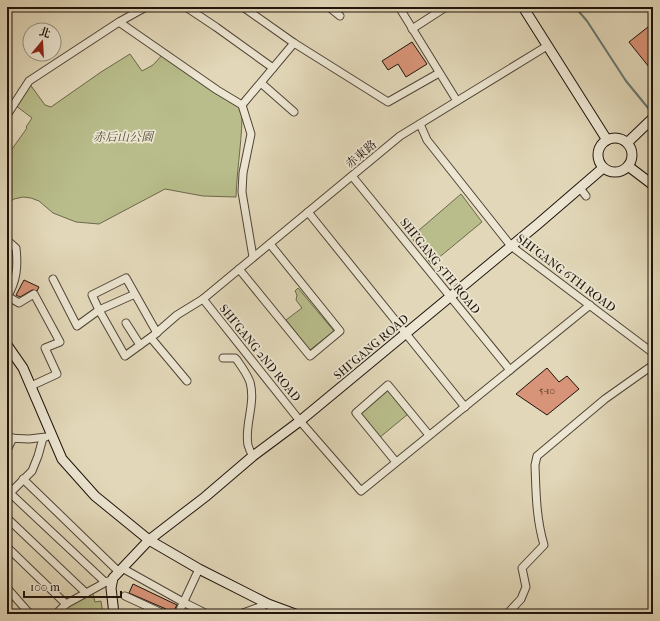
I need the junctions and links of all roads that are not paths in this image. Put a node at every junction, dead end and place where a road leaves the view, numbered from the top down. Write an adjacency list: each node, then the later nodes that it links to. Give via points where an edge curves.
1 (146, 7): 9 (street)
2 (186, 7): 13 (street)
3 (243, 7): 11 (street)
4 (328, 7): 8 (street)
5 (399, 7): 10 (street)
6 (446, 7): 10 (street)
7 (523, 7): 12 (street)
8 (340, 16)
9 (119, 22): 17 (street); 19 (street, via 29,81)
10 (412, 29): 14 (street)
11 (294, 43): 13 (street); 14 (street, via 388,102)
12 (547, 46): 16 (street, 赤東路); 22 (street)
13 (273, 68): 15 (street)
14 (439, 73): 16 (street)
15 (261, 83): 17 (street); 18 (street)
16 (457, 101): 21 (street, 赤東路)
17 (242, 105): 34 (street, via 251,134 242,192)
18 (294, 112)
19 (7, 115)
20 (653, 118): 23 (street)
21 (420, 124): 26 (street, 赤東路, via 400,136); 33 (street, SHI'GANG 6TH ROAD, via 427,140)
22 (607, 140): 23 (street, via 617,138); 25 (street, via 599,148 598,153)
23 (627, 143): 24 (street, via 632,152)
24 (628, 166): 25 (street, via 619,172); 27 (street)
25 (603, 168): 28 (street, SHI'GANG ROAD)
26 (352, 176): 30 (street, 赤東路); 38 (street, SHI'GANG 5TH ROAD)
27 (653, 185)
28 (580, 188): 29 (street); 33 (street, SHI'GANG ROAD)
29 (586, 196)
30 (308, 212): 32 (street, 赤東路); 44 (street)
31 (7, 240): 39 (street, via 16,248 18,263 15,279)
32 (270, 244): 34 (street, 赤東路); 35 (street, via 340,331 310,356)
33 (511, 246): 38 (street, SHI'GANG ROAD); 41 (street, SHI'GANG 6TH ROAD)
34 (253, 257): 35 (street, 赤東路)
35 (239, 269): 40 (street, 赤東路)
36 (53, 280): 42 (street, via 77,326)
37 (135, 294): 42 (street); 42 (street, via 126,278 92,295); 45 (street)
38 (451, 296): 44 (street, SHI'GANG ROAD); 51 (street, SHI'GANG 5TH ROAD)
39 (7, 297): 53 (street, via 19,303 34,294 60,342 45,348 57,374)
40 (203, 299): 45 (street, 赤東路, via 177,315); 55 (street, SHI'GANG 2ND ROAD)
41 (590, 305): 48 (street, SHI'GANG 6TH ROAD); 51 (street)
42 (99, 310): 47 (street, 赤東路, via 125,356)
43 (126, 323): 47 (street)
44 (406, 334): 54 (street); 55 (street, SHI'GANG ROAD)
45 (154, 336): 47 (street, 赤東路); 52 (street)
46 (7, 345): 53 (street, via 23,368)
47 (140, 345)
48 (653, 353)
49 (223, 358): 60 (street, via 235,358 248,377 252,404 248,445)
50 (653, 365): 83 (street, via 605,399 537,456 537,516 544,545 522,568 526,587 521,599)
51 (510, 370): 54 (street)
52 (187, 381)
53 (31, 386): 57 (street)
54 (465, 406): 56 (street)
55 (300, 421): 60 (street, SHI'GANG ROAD); 61 (street, SHI'GANG 2ND ROAD, via 360,491)
56 (429, 435): 61 (street); 61 (street, via 388,385 356,413)
57 (48, 437): 58 (street, via 29,440); 62 (street, via 32,470); 65 (street, via 62,459 95,496)
58 (10, 438): 59 (street)
59 (7, 450)
60 (253, 456): 65 (street, SHI'GANG ROAD)
61 (396, 462)
62 (23, 479): 63 (street); 68 (street)
63 (8, 495): 68 (street)
64 (7, 518): 70 (street)
65 (149, 540): 67 (street); 68 (street, SHI'GANG ROAD)
66 (7, 547): 73 (street)
67 (199, 570): 72 (street); 74 (street)
68 (115, 575): 70 (street); 72 (street); 77 (street, via 111,588)
69 (7, 588): 75 (street)
70 (86, 593): 73 (street)
71 (125, 596): 78 (street)
72 (183, 602): 79 (street); 80 (street)
73 (66, 604): 76 (street)
74 (268, 604): 81 (street); 82 (street)
75 (30, 614)
76 (56, 614)
77 (114, 614)
78 (164, 614)
79 (178, 614)
80 (207, 614)
81 (240, 614)
82 (295, 614)
83 (507, 614)

